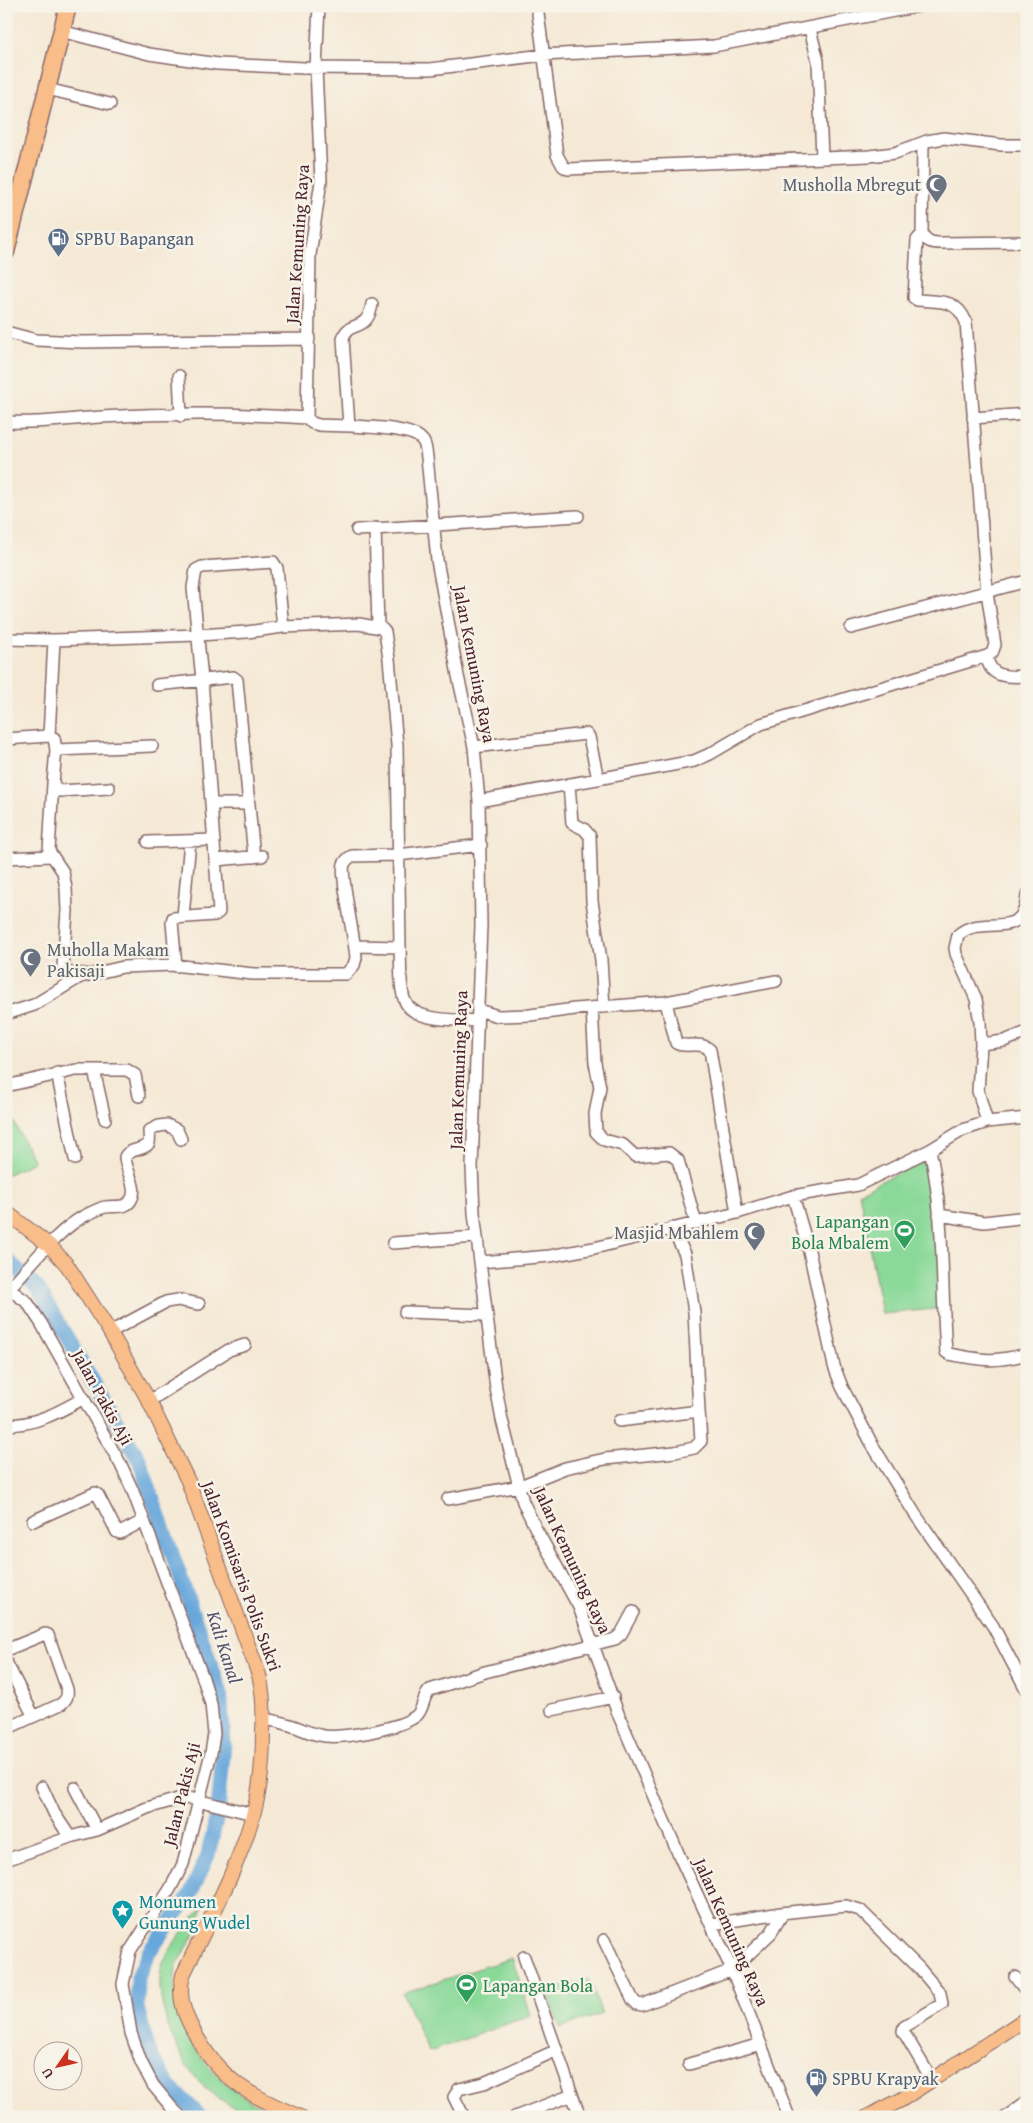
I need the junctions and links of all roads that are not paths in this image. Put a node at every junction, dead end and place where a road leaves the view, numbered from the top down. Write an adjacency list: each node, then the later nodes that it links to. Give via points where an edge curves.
1 (68, 6): 6 (highway)
2 (319, 6): 8 (street, Jalan Kemuning Raya)
3 (537, 6): 7 (street)
4 (920, 6): 5 (street)
5 (810, 29): 7 (street, via 691,49); 13 (street, via 818,61)
6 (61, 31): 8 (street, via 149,54 218,64); 9 (highway)
7 (543, 55): 8 (street, via 430,69); 13 (street, via 557,155 568,169)
8 (316, 68): 19 (street, Jalan Kemuning Raya, via 321,181 310,255)
9 (47, 89): 10 (street); 16 (highway)
10 (110, 104)
11 (922, 144): 12 (street, via 944,138); 13 (street, via 894,153); 14 (street)
12 (1027, 145)
13 (822, 158)
14 (922, 234): 15 (street, via 931,242); 24 (street, via 917,240 914,298 951,304 963,314)
15 (1027, 242)
16 (6, 252)
17 (372, 304): 26 (street, via 368,320 346,331 343,339)
18 (6, 332): 19 (street, via 36,340 82,342)
19 (309, 339): 23 (street, Jalan Kemuning Raya)
20 (179, 376): 22 (street)
21 (1027, 414): 24 (street)
22 (181, 416): 23 (street, via 234,414); 25 (street)
23 (307, 418): 26 (street, Jalan Kemuning Raya, via 319,424)
24 (973, 418): 32 (street)
25 (6, 422)
26 (348, 426): 28 (street, Jalan Kemuning Raya, via 409,432 422,440 427,457)
27 (578, 516): 28 (street)
28 (432, 525): 29 (street); 46 (street, Jalan Kemuning Raya, via 458,676)
29 (375, 528): 30 (street); 33 (street)
30 (358, 530)
31 (1027, 581): 32 (street)
32 (987, 592): 35 (street); 39 (street, via 996,645)
33 (378, 626): 34 (street); 59 (street, via 385,632 397,745)
34 (283, 627): 36 (street); 36 (street, via 276,564 268,561 240,563 196,570 193,588)
35 (851, 628)
36 (198, 635): 38 (street); 41 (street)
37 (6, 639): 38 (street)
38 (54, 640): 43 (street)
39 (987, 656): 40 (street, via 989,667 997,674); 48 (street, via 761,724 694,761)
40 (1027, 676)
41 (202, 680): 42 (street); 53 (street); 54 (street, via 233,677 237,680)
42 (157, 685)
43 (49, 736): 44 (street); 47 (street, via 55,739)
44 (6, 739)
45 (152, 746): 47 (street)
46 (474, 747): 48 (street, via 586,734); 52 (street, Jalan Kemuning Raya)
47 (56, 750): 49 (street)
48 (598, 779): 50 (street)
49 (53, 783): 51 (street, via 60,791); 60 (street)
50 (569, 784): 52 (street); 71 (street, via 572,823 590,836 592,902)
51 (109, 788)
52 (479, 801): 58 (street, Jalan Kemuning Raya)
53 (212, 804): 54 (street); 55 (street)
54 (249, 804): 62 (street, via 258,857)
55 (214, 840): 56 (street); 62 (street)
56 (190, 841): 57 (street); 64 (street)
57 (148, 842)
58 (481, 845): 59 (street); 74 (street, Jalan Kemuning Raya)
59 (398, 854): 65 (street, via 352,856 344,865); 66 (street)
60 (50, 856): 61 (street); 68 (street, via 63,872 66,888 63,967 68,973)
61 (6, 858)
62 (216, 860): 64 (street, via 220,912)
63 (1027, 896): 76 (street, via 1021,917 1004,924 968,927 958,934 955,948 976,1000)
64 (183, 916): 67 (street, via 174,917 172,922)
65 (355, 946): 66 (street); 67 (street, via 354,965 343,975 253,974)
66 (400, 946): 74 (street, via 403,995 411,1010 426,1017)
67 (176, 966): 68 (street, via 122,967)
68 (89, 974): 73 (street, via 34,1005)
69 (776, 981): 70 (street)
70 (666, 1002): 71 (street); 89 (street, via 676,1043 703,1045 710,1050)
71 (604, 1007): 72 (street)
72 (592, 1008): 74 (street, via 530,1015); 92 (street, via 600,1088 595,1114 596,1132 604,1140 623,1145 635,1156 669,1153 678,1160)
73 (6, 1014)
74 (478, 1016): 94 (street, Jalan Kemuning Raya, via 472,1166)
75 (1027, 1032): 76 (street, via 1004,1041)
76 (981, 1044): 83 (street, via 978,1091)
77 (94, 1070): 78 (street); 80 (street, via 132,1072); 82 (street)
78 (57, 1073): 79 (street); 86 (street)
79 (6, 1086)
80 (139, 1096)
81 (1027, 1118): 83 (street)
82 (105, 1119)
83 (987, 1122): 85 (street, via 963,1130)
84 (181, 1138): 96 (street, via 176,1130 166,1125 151,1129 147,1145 128,1152 125,1157 134,1192 129,1202 125,1206 104,1207 89,1213)
85 (930, 1150): 87 (street, via 872,1179 847,1187); 90 (street, via 937,1181)
86 (75, 1160)
87 (793, 1196): 89 (street); 118 (street, via 809,1251 834,1366 842,1387 914,1514 993,1626)
88 (6, 1212): 96 (main road, Jalan Komisaris Polis Sukri)
89 (737, 1213): 92 (street)
90 (939, 1215): 91 (street, via 984,1222); 104 (street, via 946,1352 974,1360 994,1361)
91 (1027, 1217)
92 (696, 1223): 93 (street)
93 (672, 1228): 97 (street, via 550,1256); 107 (street, via 685,1254 694,1312)
94 (477, 1237): 95 (street); 97 (street, Jalan Kemuning Raya)
95 (393, 1244)
96 (45, 1249): 98 (street); 102 (main road, Jalan Komisaris Polis Sukri, via 67,1265)
97 (480, 1262): 101 (street, Jalan Kemuning Raya)
98 (8, 1288): 105 (street, Jalan Pakis Aji, via 34,1311)
99 (199, 1304): 102 (street, via 178,1300 166,1302)
100 (405, 1312): 101 (street)
101 (487, 1316): 110 (street, Jalan Kemuning Raya, via 498,1396)
102 (110, 1332): 106 (main road, Jalan Komisaris Polis Sukri)
103 (245, 1345): 106 (street, via 228,1350)
104 (1027, 1354)
105 (84, 1398): 109 (street, via 46,1418); 113 (street, Jalan Pakis Aji, via 121,1465)
106 (149, 1401): 122 (main road, Jalan Komisaris Polis Sukri, via 188,1481 245,1631 262,1688)
107 (699, 1412): 108 (street); 110 (street, via 701,1441 694,1448 605,1459 565,1468)
108 (619, 1421)
109 (6, 1426)
110 (520, 1486): 111 (street); 115 (street, Jalan Kemuning Raya, via 523,1502 579,1607)
111 (448, 1499)
112 (33, 1520): 113 (street, via 95,1493 117,1532)
113 (143, 1521): 126 (street, Jalan Pakis Aji, via 211,1704 214,1734)
114 (633, 1612): 115 (street, via 619,1636)
115 (593, 1644): 119 (street, Jalan Kemuning Raya); 122 (street, via 430,1690 416,1716 386,1728 328,1736)
116 (6, 1650): 121 (street, via 45,1634 50,1637 68,1696 61,1704)
117 (6, 1662): 121 (street)
118 (1027, 1691)
119 (613, 1697): 120 (street); 132 (street, Jalan Kemuning Raya, via 678,1853)
120 (552, 1710)
121 (33, 1716): 123 (street)
122 (264, 1719): 127 (main road, Jalan Komisaris Polis Sukri, via 262,1764)
123 (6, 1729)
124 (42, 1787): 129 (street)
125 (75, 1788): 128 (street)
126 (203, 1802): 127 (street); 128 (street, via 189,1798 166,1802); 145 (street, Jalan Pakis Aji, via 183,1864 130,1952 123,1984 130,2033 141,2062 153,2085)
127 (249, 1813): 146 (main road, Jalan Komisaris Polis Sukri, via 237,1862 183,1975 180,1994 184,2011 202,2048 221,2071 261,2099)
128 (97, 1830): 129 (street)
129 (70, 1838): 130 (street)
130 (6, 1860)
131 (783, 1913): 132 (street); 135 (street, via 771,1933); 142 (street, via 846,1906 857,1908 919,1968 940,1993 943,2002 906,2025 904,2031)
132 (712, 1924): 135 (street, Jalan Kemuning Raya)
133 (604, 1940): 135 (street, via 637,2004 642,2005)
134 (524, 1958): 140 (street)
135 (732, 1970): 139 (street, Jalan Kemuning Raya)
136 (1015, 1977): 137 (street)
137 (1027, 1992)
138 (1026, 2021): 142 (main road)
139 (761, 2044): 141 (street); 150 (street, Jalan Kemuning Raya)
140 (555, 2050): 143 (street); 147 (street, via 499,2077 459,2089 454,2097)
141 (689, 2064)
142 (932, 2080): 151 (main road)
143 (572, 2095): 148 (street); 149 (street)
144 (1027, 2101): 152 (street)
145 (182, 2117)
146 (300, 2117)
147 (464, 2117)
148 (515, 2117)
149 (580, 2117)
150 (790, 2117)
151 (868, 2117)
152 (1006, 2117)

